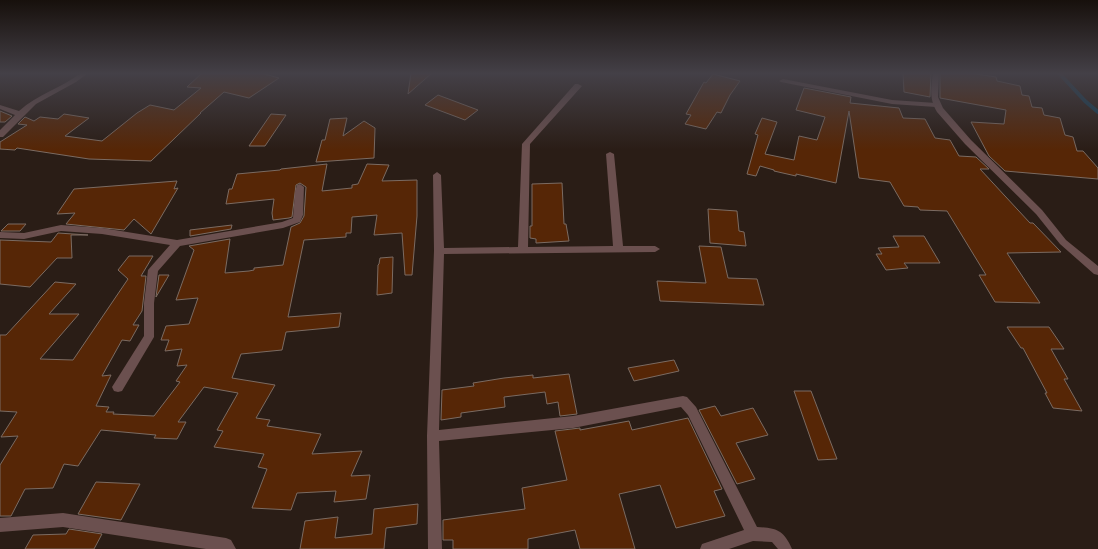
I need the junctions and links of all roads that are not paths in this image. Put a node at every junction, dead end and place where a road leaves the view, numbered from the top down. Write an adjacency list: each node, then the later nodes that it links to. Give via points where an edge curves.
1 (42, 99): 7 (street)
2 (567, 99): 16 (street, via 526,144)
3 (874, 99): 5 (street)
4 (935, 99): 5 (street)
5 (936, 105): 18 (street, via 968,142 1039,212 1063,242)
6 (0, 107): 7 (street)
7 (20, 114): 8 (street)
8 (0, 135)
9 (610, 154): 14 (street)
10 (437, 175): 17 (street)
11 (300, 187): 13 (street, via 297,196 300,211 297,220 283,225)
12 (0, 235): 13 (street, via 24,236 61,228 102,231)
13 (177, 243): 19 (street, via 153,270 149,303 149,337)
14 (618, 249): 15 (street); 16 (street)
15 (655, 249)
16 (523, 250): 17 (street)
17 (439, 251): 20 (street)
18 (1098, 271)
19 (118, 388)
20 (433, 436): 22 (street, via 573,422 683,401 692,411); 24 (street)
21 (0, 525): 23 (street, via 63,520 226,545)
22 (754, 534): 25 (street); 26 (street, via 774,535)
23 (229, 549)
24 (435, 549)
25 (707, 549)
26 (785, 549)

